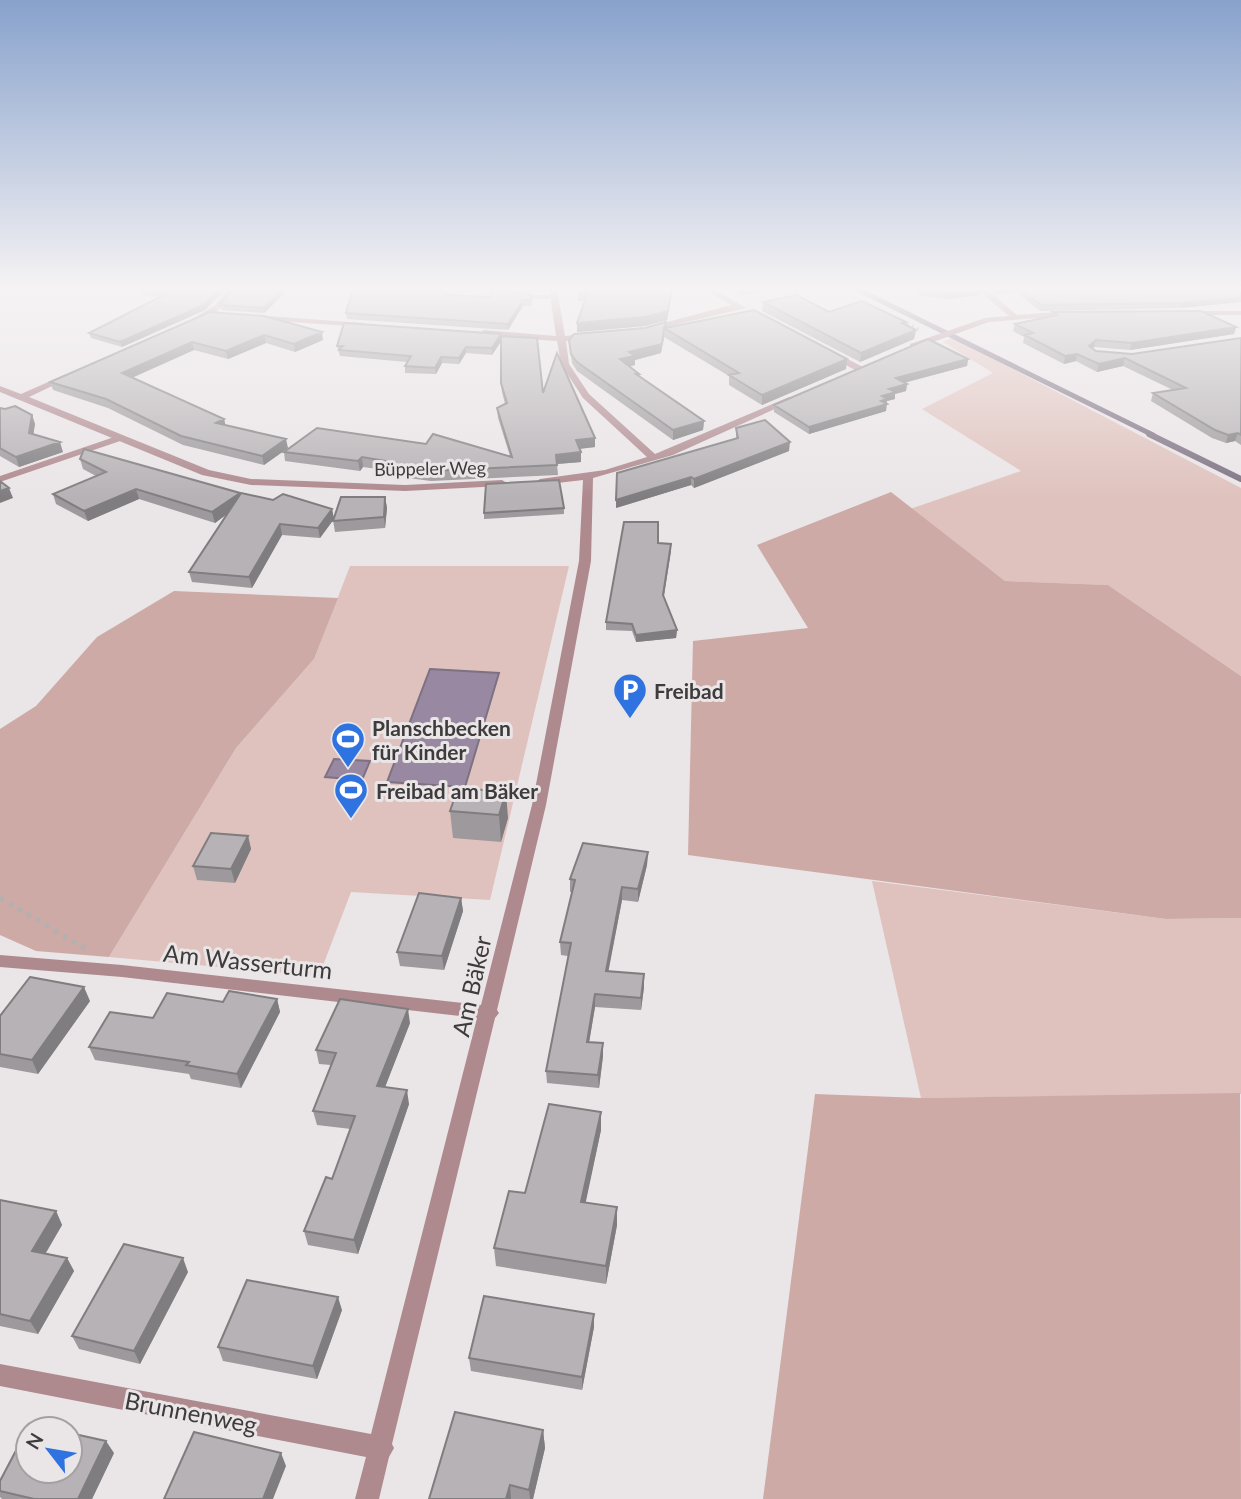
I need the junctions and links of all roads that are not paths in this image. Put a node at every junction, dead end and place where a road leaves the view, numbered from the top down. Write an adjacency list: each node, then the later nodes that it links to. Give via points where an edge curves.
1 (564, 358): 11 (street, via 586,396)
2 (838, 358): 4 (street)
3 (872, 363): 4 (street)
4 (860, 369): 6 (street)
5 (73, 374): 9 (street)
6 (848, 374)
7 (0, 389): 9 (street, Büppeler Weg)
8 (800, 395): 11 (street)
9 (24, 396): 10 (street, Büppeler Weg)
10 (120, 438): 13 (lane); 15 (street, Büppeler Weg, via 206,473 251,482 405,488)
11 (654, 458): 12 (street)
12 (588, 478): 14 (street); 17 (street, Am Bäker, via 578,606 539,805)
13 (0, 479)
14 (527, 482)
15 (513, 483)
16 (0, 961): 17 (street, Am Wasserturm)
17 (490, 1013): 19 (street, Am Bäker)
18 (0, 1375): 19 (street, Brunnenweg)
19 (382, 1448): 20 (street, Am Bäker)
20 (367, 1499)

